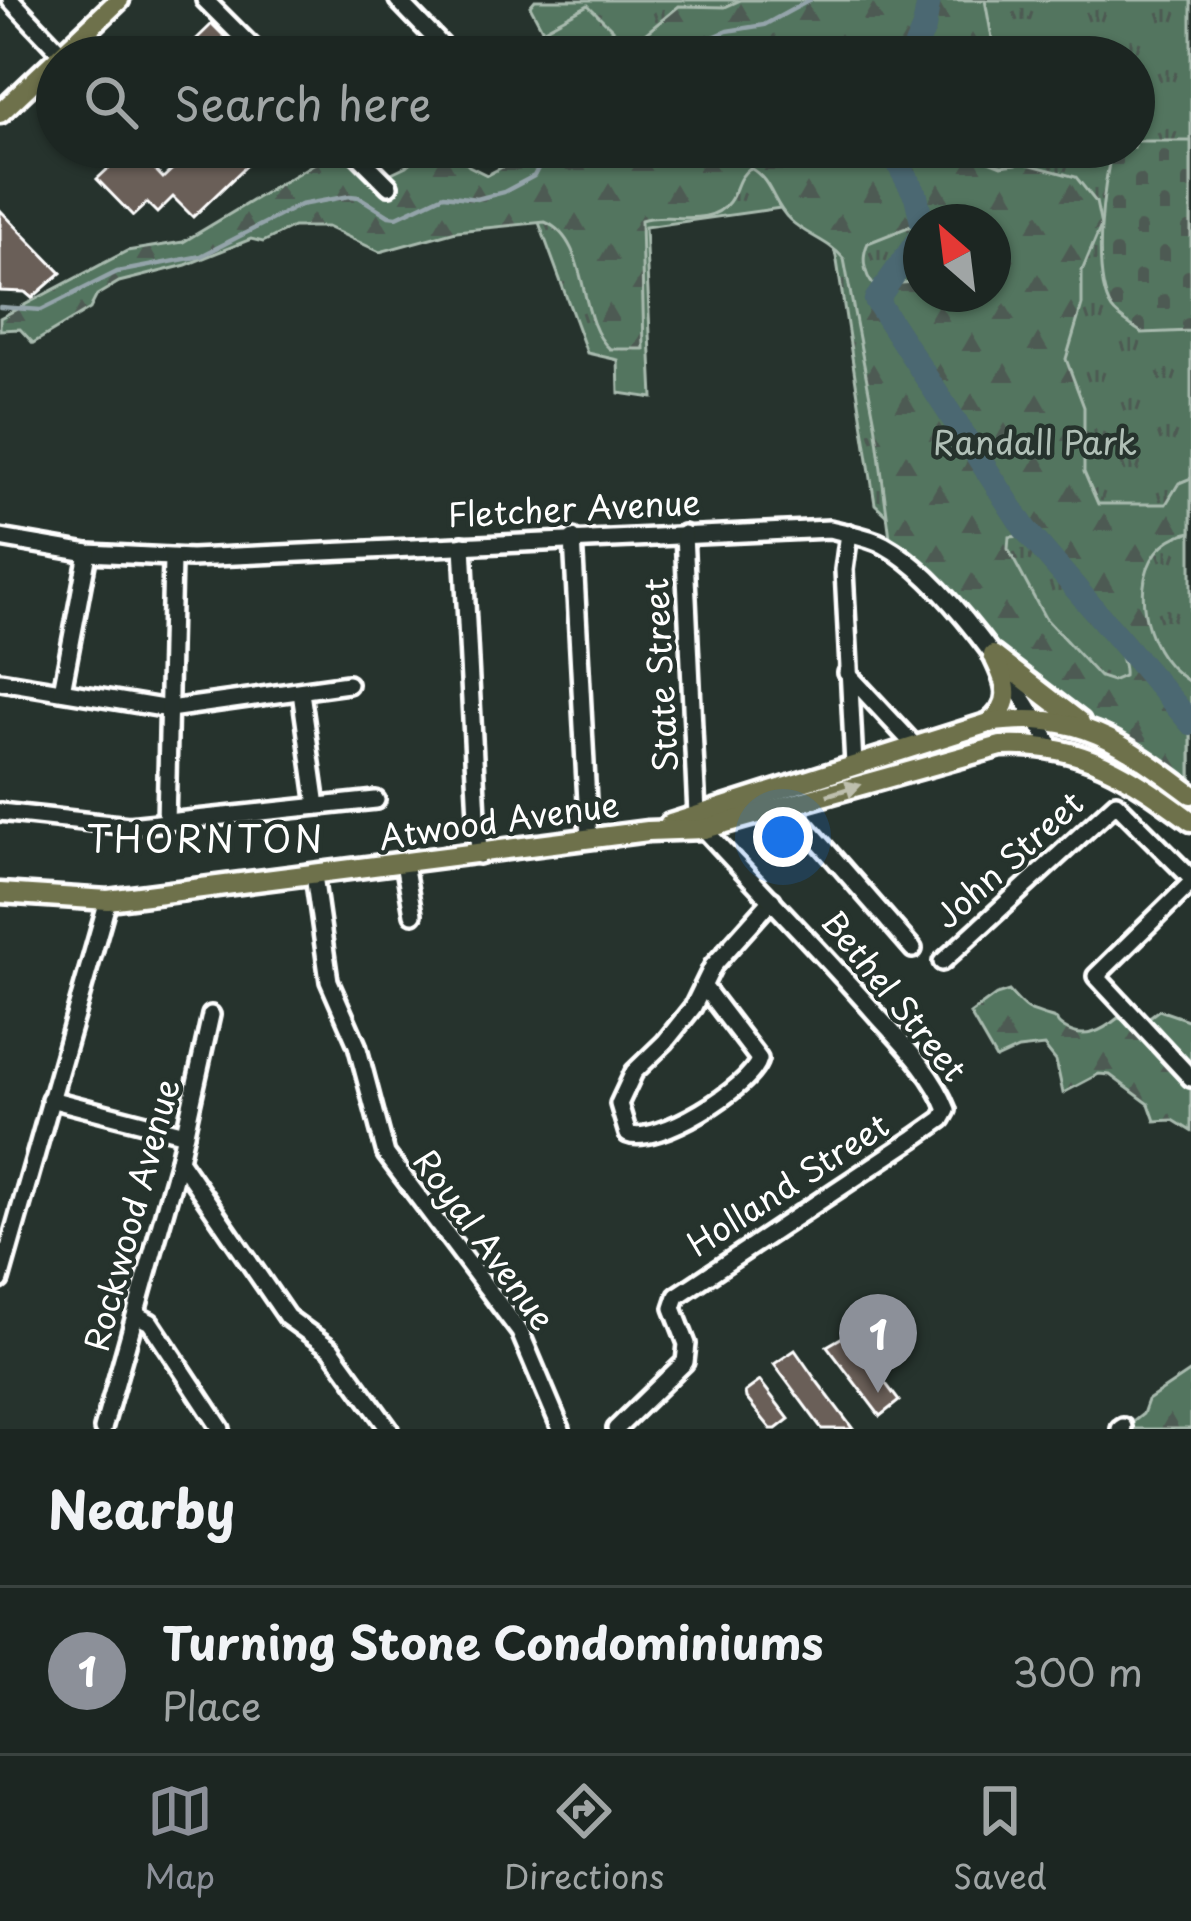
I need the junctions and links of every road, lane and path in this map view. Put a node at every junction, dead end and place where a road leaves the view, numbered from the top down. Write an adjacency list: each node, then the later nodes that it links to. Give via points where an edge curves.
1 (11, 0): 5 (street)
2 (118, 0): 6 (main road)
3 (206, 0): 7 (street)
4 (398, 0): 8 (street)
5 (41, 36)
6 (81, 36)
7 (241, 36)
8 (433, 36)
9 (36, 79): 10 (main road)
10 (0, 113)
11 (370, 168): 12 (street)
12 (388, 186)
13 (849, 533): 14 (street, Fletcher Avenue); 20 (street, Fletcher Avenue, via 912,565); 21 (street)
14 (684, 534): 16 (street, Fletcher Avenue); 39 (street, State Street)
15 (0, 538): 18 (street, Fletcher Avenue)
16 (573, 538): 17 (street, Fletcher Avenue); 41 (street)
17 (464, 545): 19 (street, Fletcher Avenue); 42 (street)
18 (88, 553): 19 (street, Fletcher Avenue); 24 (street)
19 (172, 559): 26 (street)
20 (993, 655): 27 (street, Fletcher Avenue); 28 (main road, via 1009,692); 29 (main road)
21 (847, 673): 30 (street); 32 (street)
22 (0, 681): 24 (street)
23 (348, 684): 25 (street)
24 (62, 691): 26 (street)
25 (301, 692): 26 (street); 35 (street)
26 (169, 709): 40 (street)
27 (1036, 718): 28 (main road, Atwood Avenue); 29 (main road, Atwood Avenue); 31 (street, Fletcher Avenue)
28 (989, 723): 30 (main road, Atwood Avenue)
29 (1095, 731): 33 (main road, Atwood Avenue)
30 (916, 747): 32 (main road, Atwood Avenue)
31 (1052, 748): 36 (main road, Atwood Avenue, one-way to 31, via 1000,746); 38 (main road, Atwood Avenue, via 1102,762)
32 (854, 765): 39 (main road, Atwood Avenue)
33 (1191, 794)
34 (376, 800): 35 (street)
35 (317, 806): 40 (street)
36 (788, 806): 39 (main road, Atwood Avenue); 50 (street)
37 (0, 812): 40 (street)
38 (1191, 821)
39 (700, 822): 41 (main road, Atwood Avenue); 48 (street, Bethel Street)
40 (166, 823)
41 (589, 839): 42 (main road, Atwood Avenue)
42 (479, 855): 43 (main road, Atwood Avenue)
43 (404, 863): 44 (main road, Atwood Avenue); 49 (street)
44 (314, 875): 47 (main road, Atwood Avenue); 64 (street, Royal Avenue, via 329,981 357,1045 386,1154 520,1332)
45 (1191, 880): 51 (street, John Street, via 1116,802); 54 (street, via 1096,976)
46 (0, 893): 47 (main road, Atwood Avenue)
47 (108, 900): 55 (street)
48 (772, 901): 52 (street, via 713,965); 56 (street, Bethel Street, via 908,1050)
49 (413, 914)
50 (913, 949)
51 (942, 962)
52 (704, 987): 52 (street, via 620,1095 628,1134 654,1135 756,1070 752,1047)
53 (212, 1015): 57 (street, Rockwood Avenue)
54 (1191, 1078)
55 (50, 1099): 57 (street); 59 (street)
56 (947, 1110): 65 (street, Holland Street, via 677,1296 685,1362)
57 (185, 1134): 58 (street, Rockwood Avenue)
58 (179, 1160): 60 (street, Rockwood Avenue); 63 (street, via 287,1316 332,1349)
59 (0, 1280)
60 (138, 1316): 61 (street, Rockwood Avenue); 62 (street, via 150,1322)
61 (103, 1429)
62 (221, 1429)
63 (389, 1429)
64 (561, 1429)
65 (616, 1429)

